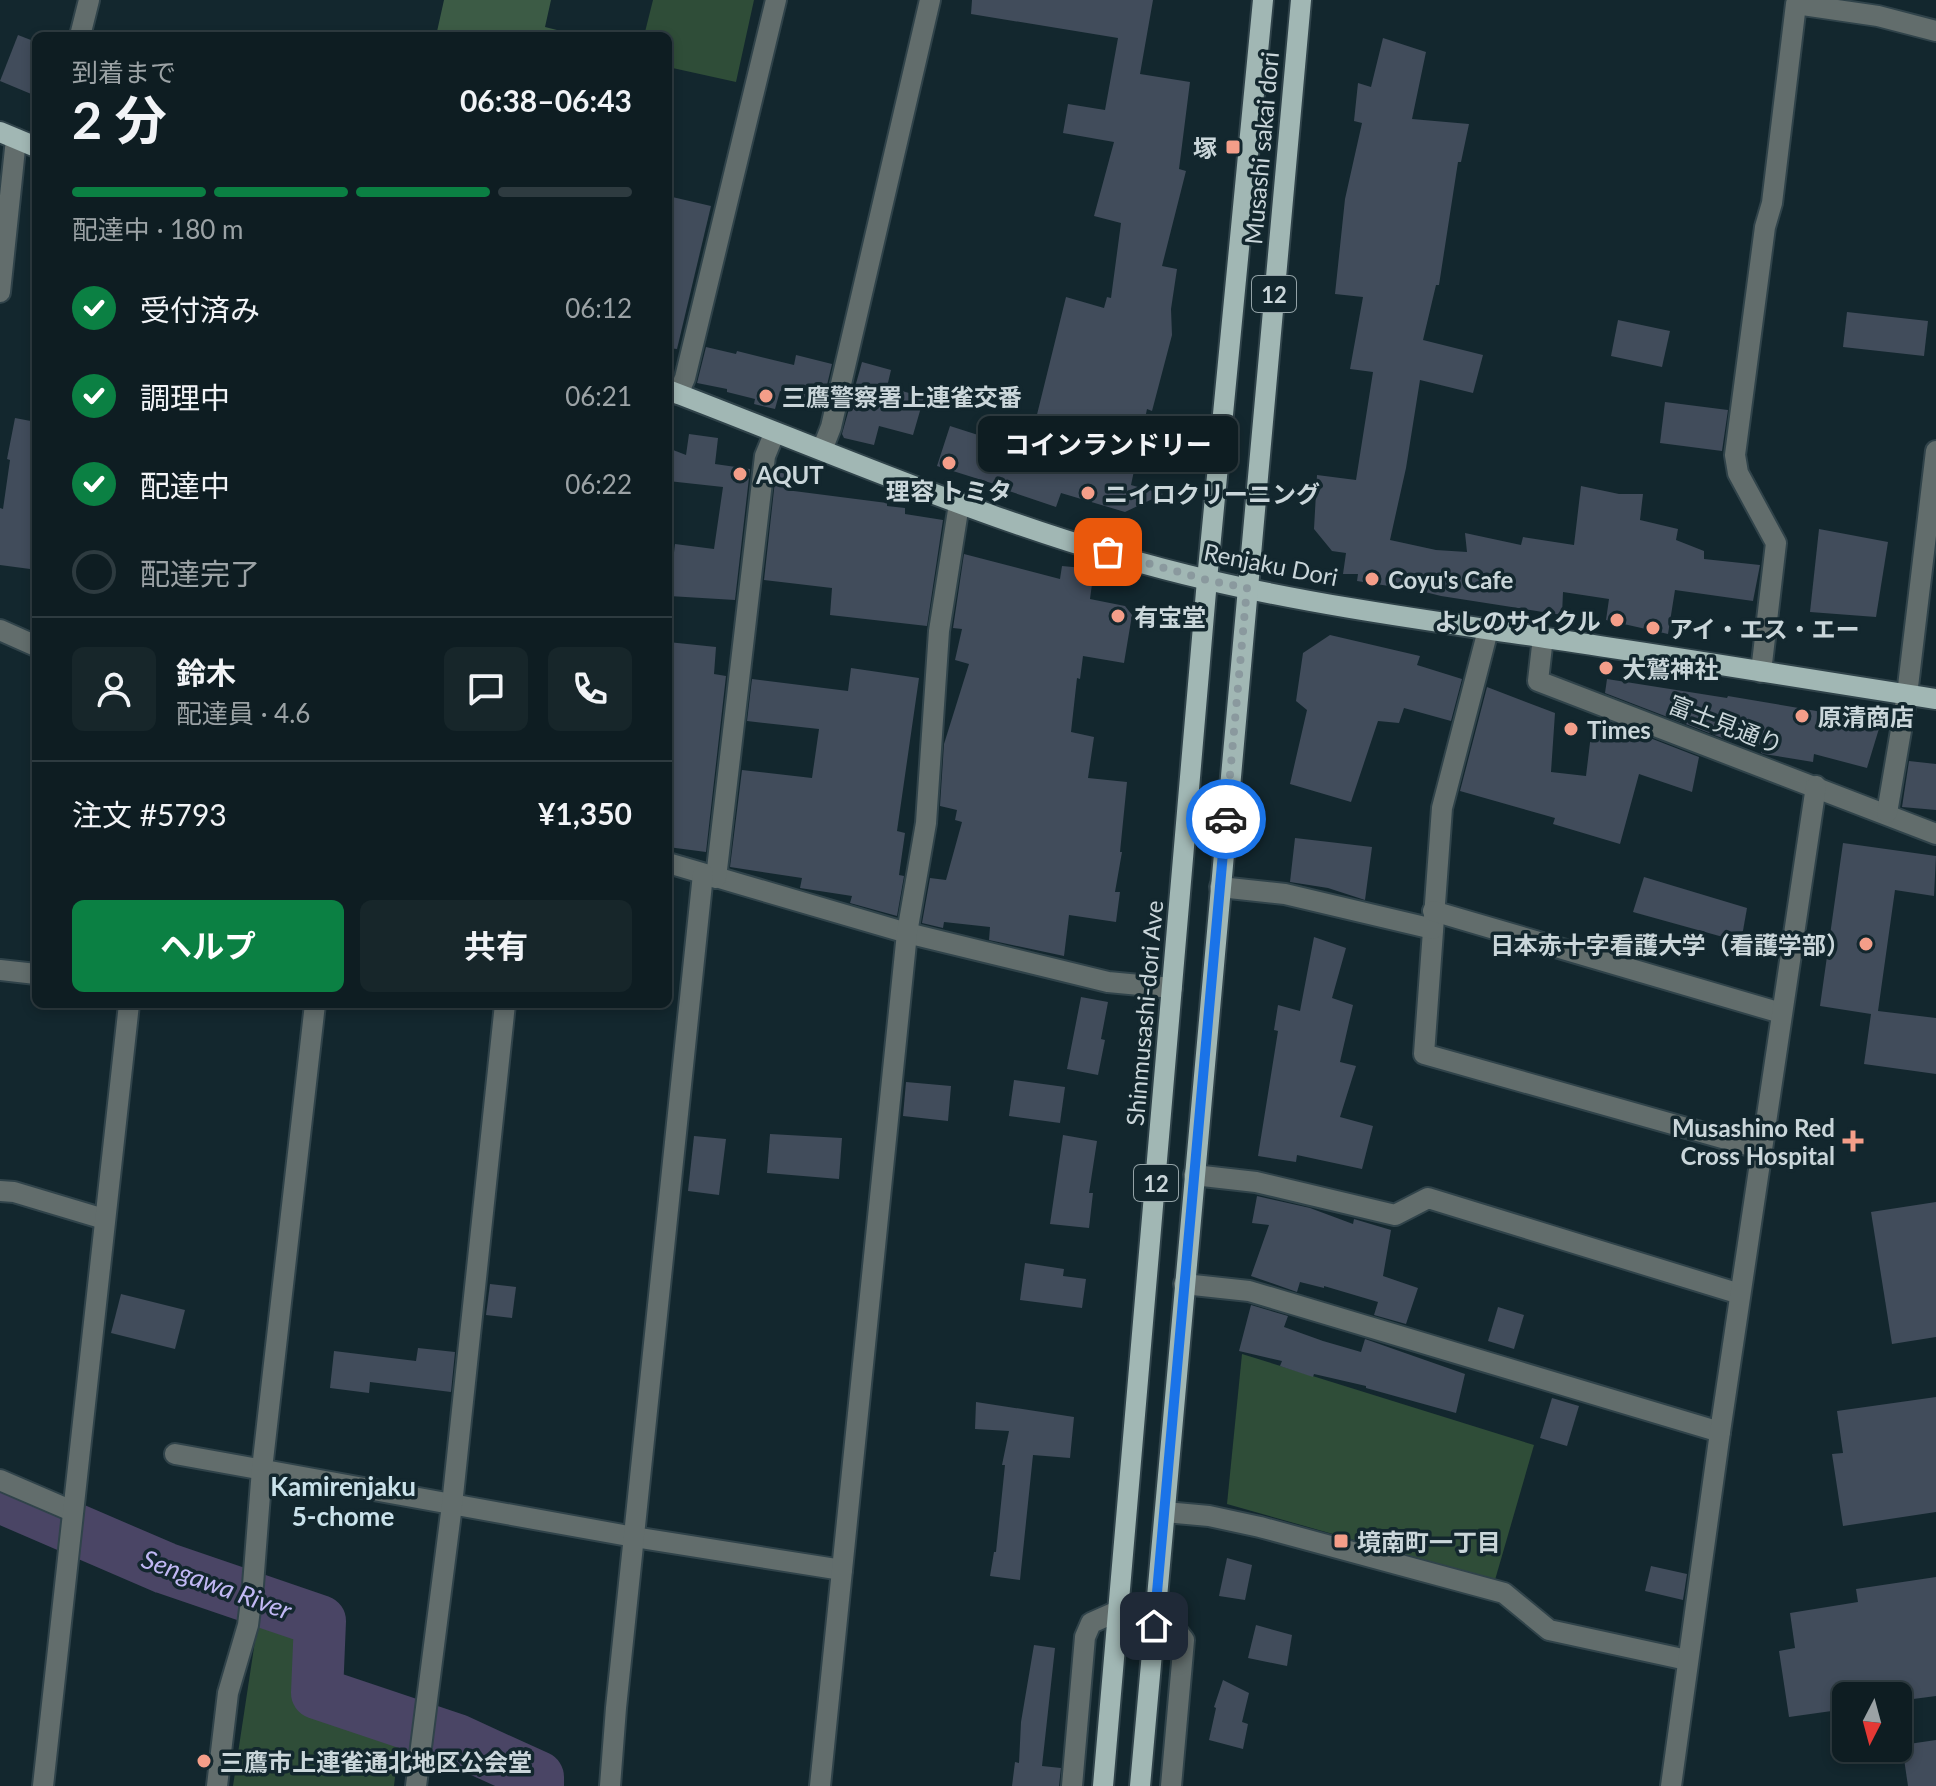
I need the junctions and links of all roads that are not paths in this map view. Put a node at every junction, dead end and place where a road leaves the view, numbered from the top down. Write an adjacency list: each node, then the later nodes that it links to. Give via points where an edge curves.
1 (89, 0): 7 (street)
2 (776, 0): 11 (street, via 685,378)
3 (930, 0): 13 (street)
4 (1263, 0): 16 (main road, Musashi sakai dori / 12)
5 (1301, 0): 17 (main road, Musashi sakai dori / 12)
6 (1936, 31): 22 (street, via 1796,4 1735,455 1738,473 1776,543)
7 (81, 32)
8 (8, 136): 9 (main road); 10 (street)
9 (32, 145)
10 (0, 292)
11 (673, 392): 12 (main road, Renjaku Dori)
12 (774, 434): 13 (main road, Renjaku Dori); 29 (street, via 765,456)
13 (822, 450): 15 (main road, Renjaku Dori)
14 (1936, 451): 23 (street)
15 (959, 504): 16 (main road, Renjaku Dori); 32 (street, via 939,631 926,823)
16 (1207, 580): 17 (main road, Renjaku Dori); 35 (main road, Shinmusashi-dori Ave / 12)
17 (1247, 588): 19 (main road, Renjaku Dori); 30 (main road, 12)
18 (0, 630): 21 (street)
19 (1488, 630): 20 (main road, Renjaku Dori); 31 (street, via 1442,808)
20 (1543, 637): 22 (main road, Renjaku Dori); 25 (street, 富士見通り, via 1538,681)
21 (32, 644)
22 (1761, 672): 23 (main road, Renjaku Dori)
23 (1907, 695): 24 (main road, Renjaku Dori); 26 (street)
24 (1936, 699)
25 (1816, 786): 26 (street, 富士見通り); 39 (street)
26 (1887, 813): 27 (street, 富士見通り)
27 (1936, 834)
28 (672, 864): 29 (street)
29 (710, 876): 32 (street); 53 (street)
30 (1220, 887): 31 (street); 41 (main road, 12)
31 (1433, 920): 39 (street); 40 (street, via 1424,1054)
32 (907, 933): 35 (street, via 1108,982); 54 (street)
33 (0, 970): 34 (street)
34 (32, 974)
35 (1172, 988): 56 (main road, Shinmusashi-dori Ave / 12)
36 (129, 1008): 43 (street)
37 (310, 1008): 48 (street)
38 (505, 1008): 50 (street)
39 (1781, 1013): 40 (street)
40 (1761, 1149): 45 (street)
41 (1194, 1175): 44 (main road, 12); 45 (street, via 1256,1182 1395,1215 1428,1198)
42 (0, 1191): 43 (street)
43 (104, 1219): 51 (street)
44 (1184, 1284): 46 (street, via 1249,1291); 52 (main road, 12)
45 (1740, 1294): 46 (street)
46 (1720, 1432): 57 (street)
47 (175, 1454): 48 (street)
48 (262, 1469): 50 (street); 59 (street, via 248,1625 228,1693)
49 (0, 1480): 51 (street)
50 (452, 1505): 53 (street); 60 (street)
51 (72, 1511): 58 (street)
52 (1165, 1512): 55 (main road, 12); 57 (street, via 1260,1527 1504,1593 1549,1630)
53 (634, 1537): 54 (street); 61 (street)
54 (842, 1570): 62 (street)
55 (1156, 1605): 65 (main road, 12); 66 (street, via 1184,1640)
56 (1118, 1611): 63 (street, via 1091,1623 1085,1637); 64 (main road, Shinmusashi-dori Ave / 12)
57 (1687, 1660): 67 (street)
58 (43, 1786)
59 (217, 1786)
60 (416, 1786)
61 (610, 1786)
62 (820, 1786)
63 (1072, 1786)
64 (1103, 1786)
65 (1140, 1786)
66 (1171, 1786)
67 (1671, 1786)

